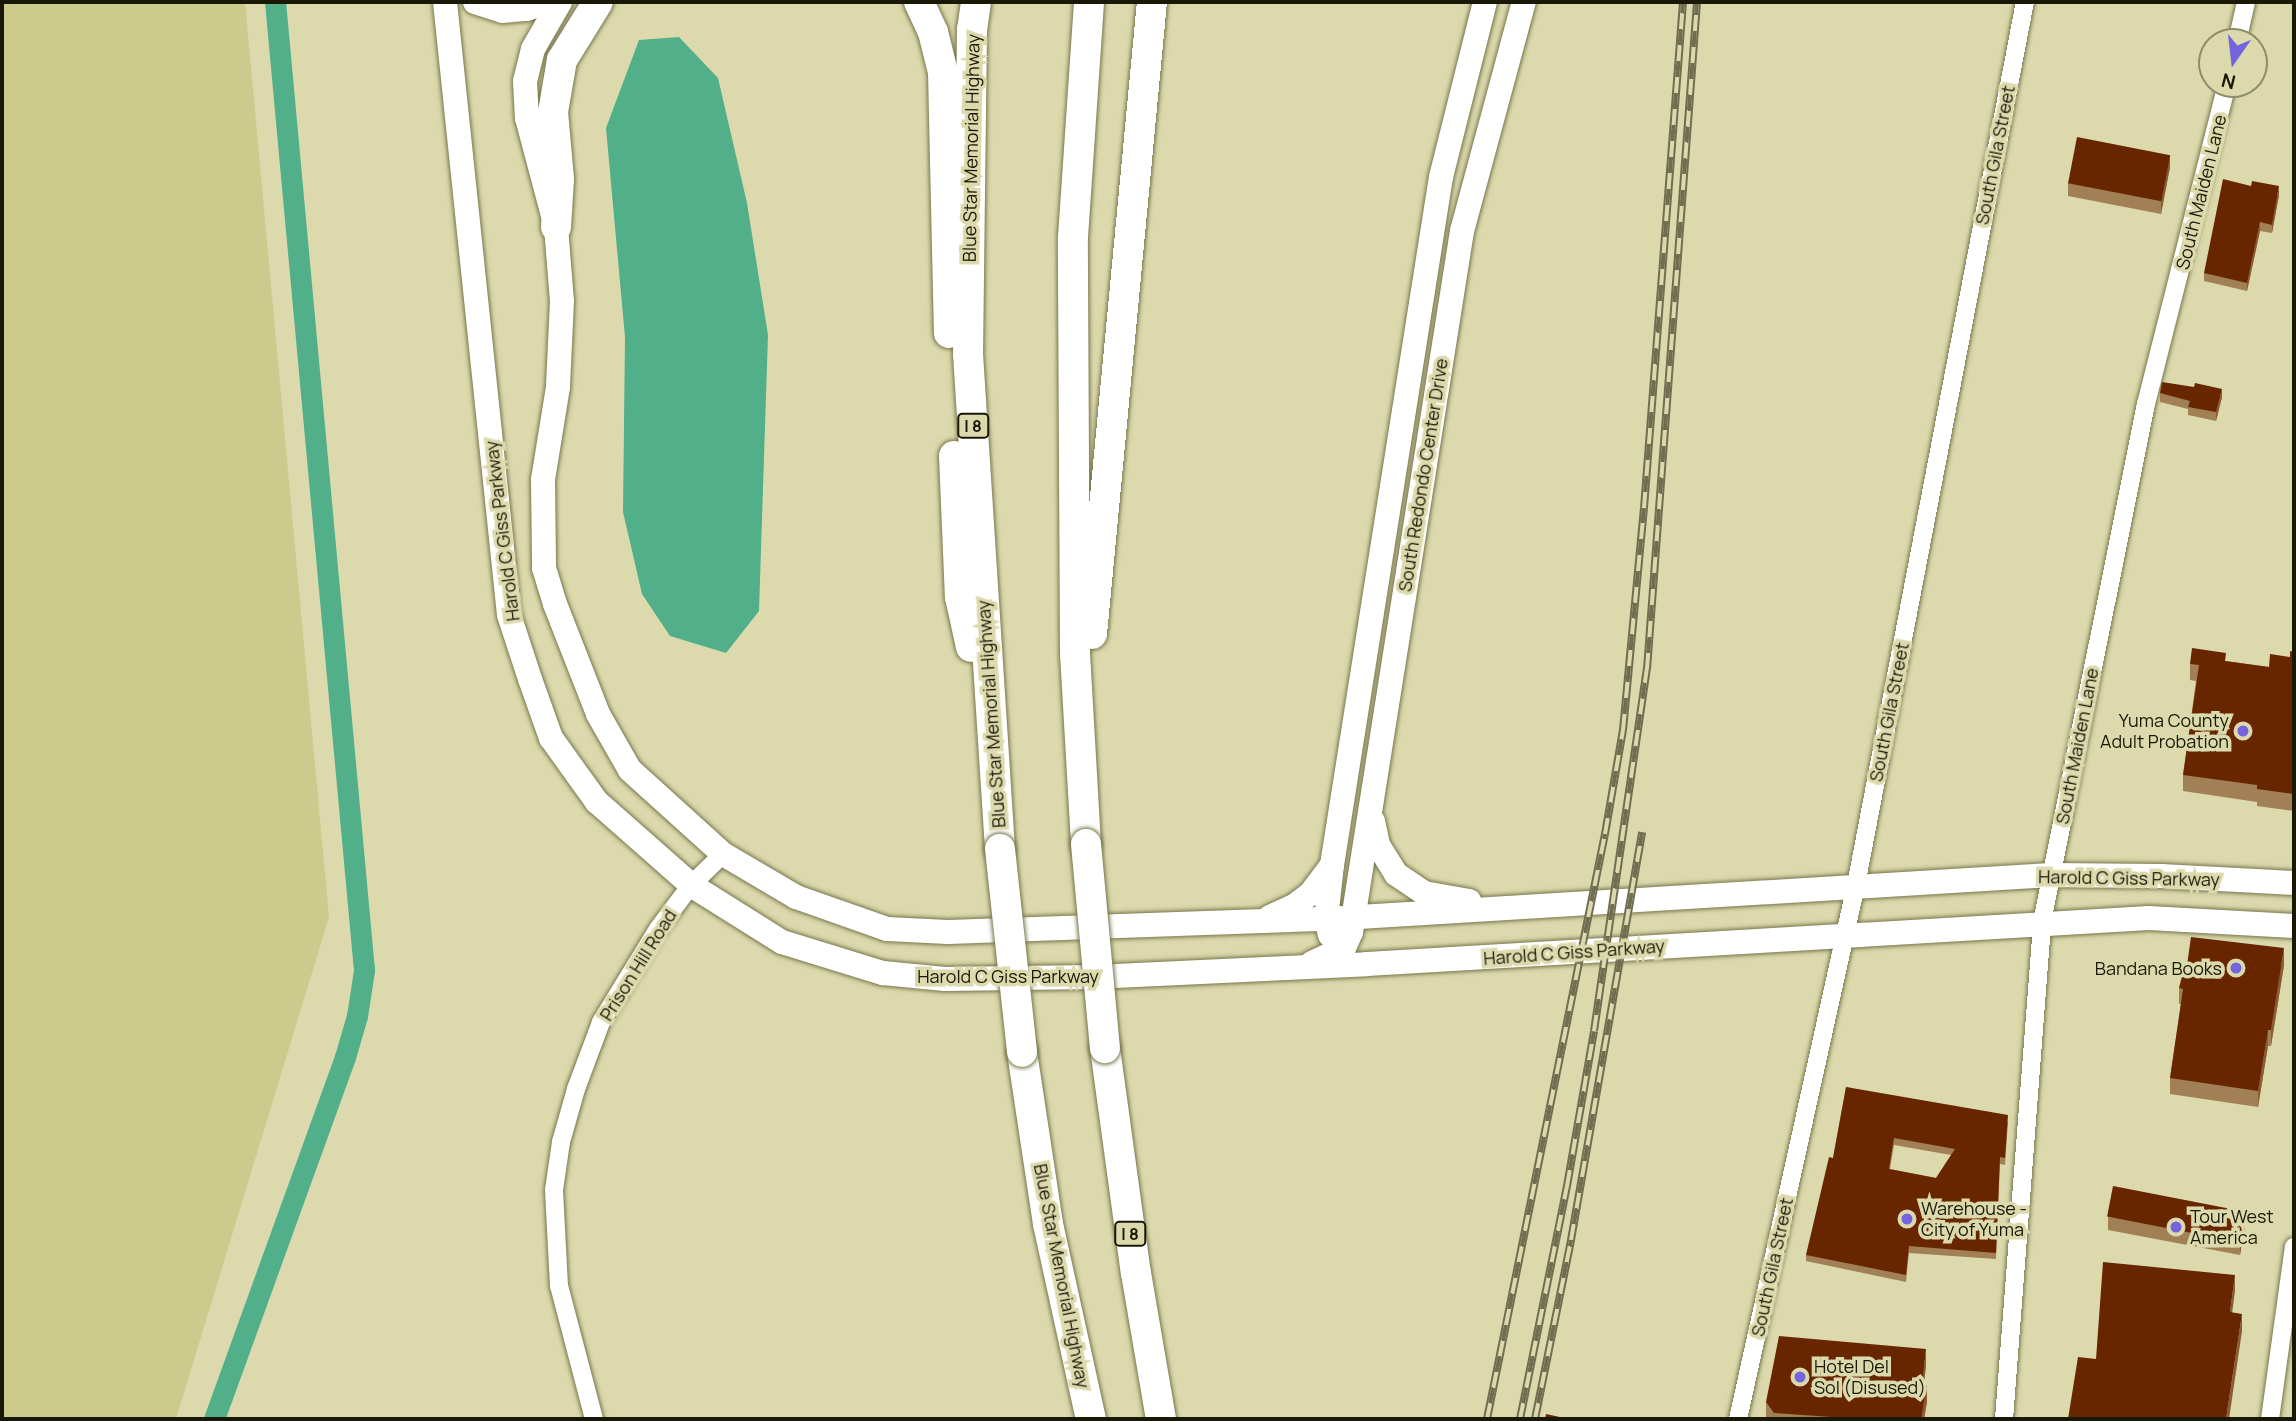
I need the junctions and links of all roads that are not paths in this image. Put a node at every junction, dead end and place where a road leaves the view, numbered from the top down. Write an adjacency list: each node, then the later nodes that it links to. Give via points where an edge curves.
1 (445, 2): 24 (main road, Harold C Giss Parkway, via 509,615 551,738 597,802)
2 (474, 2): 3 (main road, via 502,11)
3 (547, 2)
4 (560, 2): 16 (main road, Harold C Giss Parkway, via 533,49 525,81 527,118)
5 (598, 2): 16 (highway, via 562,60 553,112 559,179)
6 (919, 2): 17 (highway, via 933,32 943,72 960,597)
7 (975, 2): 17 (highway, Blue Star Memorial Highway / I 8, via 968,354)
8 (1089, 2): 18 (highway, I 8, via 1073,237)
9 (1152, 2): 18 (highway)
10 (1485, 2): 21 (main road, South Redondo Center Drive, via 1441,177)
11 (1524, 2): 19 (main road, South Redondo Center Drive, via 1462,231)
12 (2025, 2): 25 (street, South Gila Street)
13 (2246, 2): 14 (street)
14 (2240, 28)
15 (2224, 98): 22 (street, South Maiden Lane, via 2147,404)
16 (556, 227): 20 (main road, Harold C Giss Parkway, via 562,301 558,387 543,480 544,568 598,714 630,770)
17 (991, 744): 38 (highway, Blue Star Memorial Highway / I 8, bridge, via 1022,1052 1048,1224)
18 (1080, 763): 39 (highway, I 8, bridge, via 1105,1048)
19 (1370, 810): 26 (main road, via 1378,845 1392,871 1409,885 1424,893); 27 (main road, South Redondo Center Drive)
20 (723, 854): 24 (street, Prison Hill Road); 29 (main road, Harold C Giss Parkway, via 796,897 887,929 948,932)
21 (1332, 865): 28 (main road, South Redondo Center Drive); 29 (main road, via 1294,906)
22 (2051, 875): 23 (main road, Harold C Giss Parkway); 25 (main road, Harold C Giss Parkway); 30 (street, South Maiden Lane)
23 (2294, 883)
24 (691, 885): 35 (main road, Harold C Giss Parkway, via 782,942 883,973 945,979); 37 (street, Prison Hill Road, via 638,959 601,1022 561,1142 554,1190 559,1286)
25 (1856, 885): 26 (main road, Harold C Giss Parkway); 32 (street, South Gila Street)
26 (1508, 908): 27 (main road, Harold C Giss Parkway)
27 (1354, 917): 28 (main road, Harold C Giss Parkway); 33 (main road, South Redondo Center Drive, via 1352,932)
28 (1326, 919): 29 (main road, Harold C Giss Parkway); 33 (main road)
29 (1263, 921)
30 (2042, 922): 31 (main road, Harold C Giss Parkway, via 2149,918); 32 (main road, Harold C Giss Parkway); 41 (street, South Maiden Lane)
31 (2294, 926)
32 (1845, 935): 34 (main road, Harold C Giss Parkway); 40 (street, South Gila Street)
33 (1340, 950): 34 (main road); 35 (main road)
34 (1367, 964): 35 (main road, Harold C Giss Parkway)
35 (1300, 968)
36 (2294, 1247): 42 (street)
37 (594, 1419)
38 (1091, 1419)
39 (1161, 1419)
40 (1738, 1419)
41 (2004, 1419)
42 (2270, 1419)

